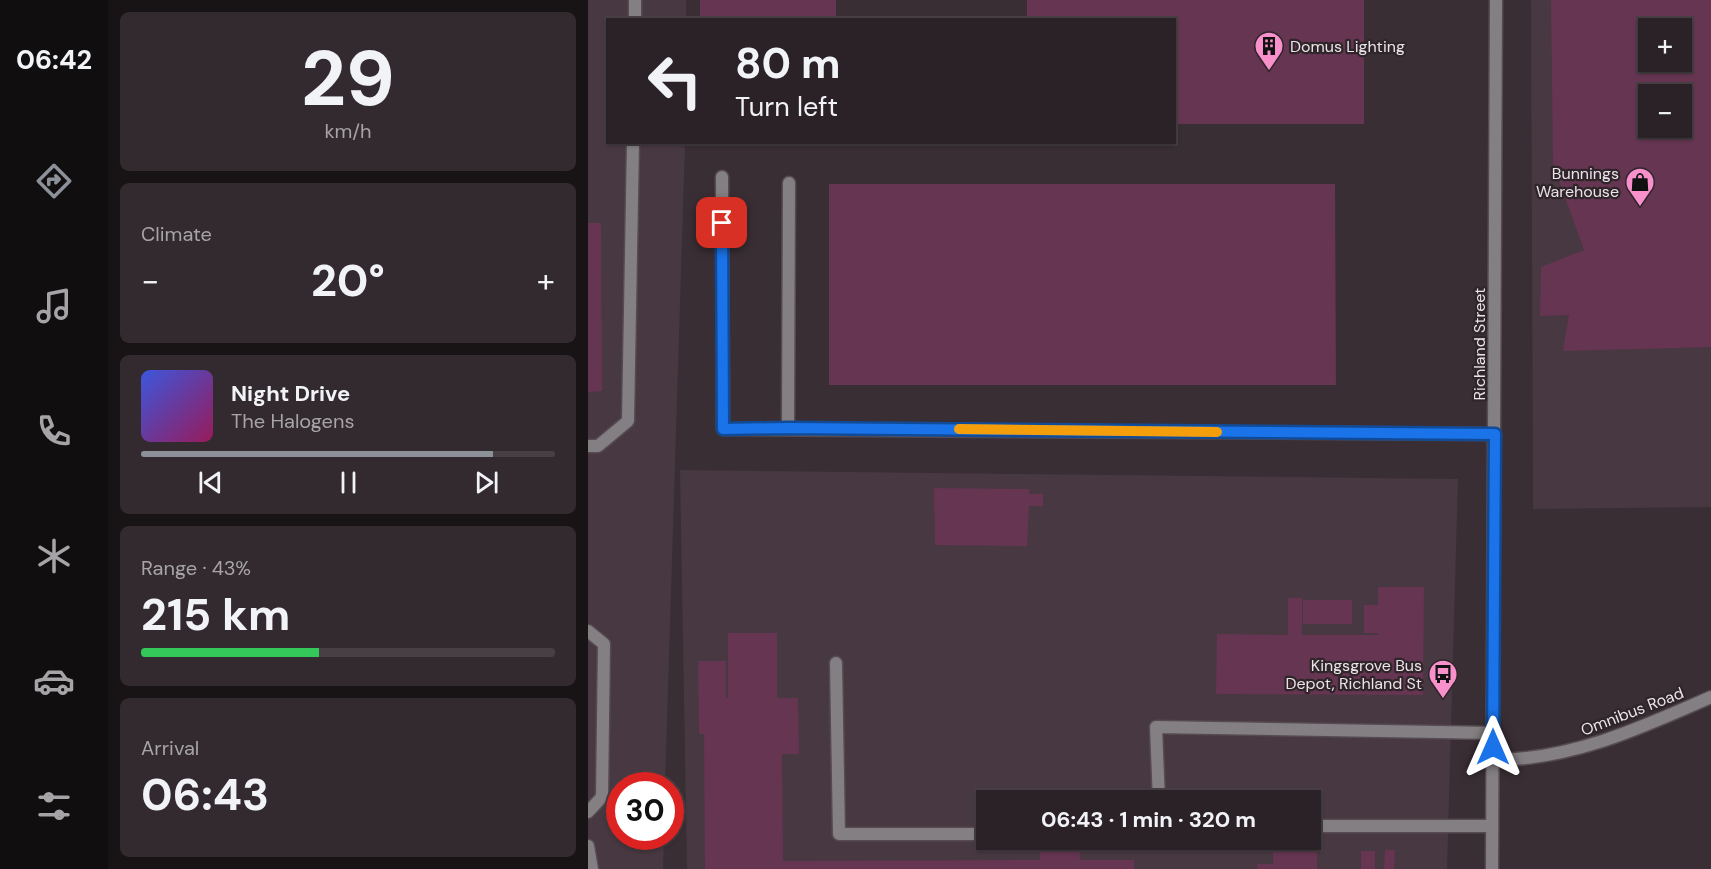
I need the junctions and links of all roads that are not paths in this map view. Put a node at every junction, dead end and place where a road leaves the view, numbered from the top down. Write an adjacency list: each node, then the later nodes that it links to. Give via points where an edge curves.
1 (635, 0): 3 (street)
2 (1496, 0): 8 (street, Richland Street)
3 (635, 18)
4 (633, 144): 9 (street, via 628,421 598,446)
5 (722, 177): 7 (street, via 723,429)
6 (789, 183): 7 (street)
7 (788, 428): 8 (street)
8 (1495, 434): 13 (street, Richland Street)
9 (588, 446)
10 (588, 632): 16 (street, via 604,644 602,797)
11 (836, 663): 19 (street, via 838,834)
12 (1711, 697): 14 (street, Omnibus Road, via 1587,747 1521,760)
13 (1493, 734): 14 (street, Richland Street); 15 (street, via 1156,728)
14 (1493, 760): 18 (street, Richland Street)
15 (1159, 790)
16 (588, 812)
17 (1321, 826): 18 (street)
18 (1492, 826): 22 (street, Richland Street)
19 (976, 834)
20 (588, 846): 21 (street)
21 (592, 869)
22 (1492, 869)

